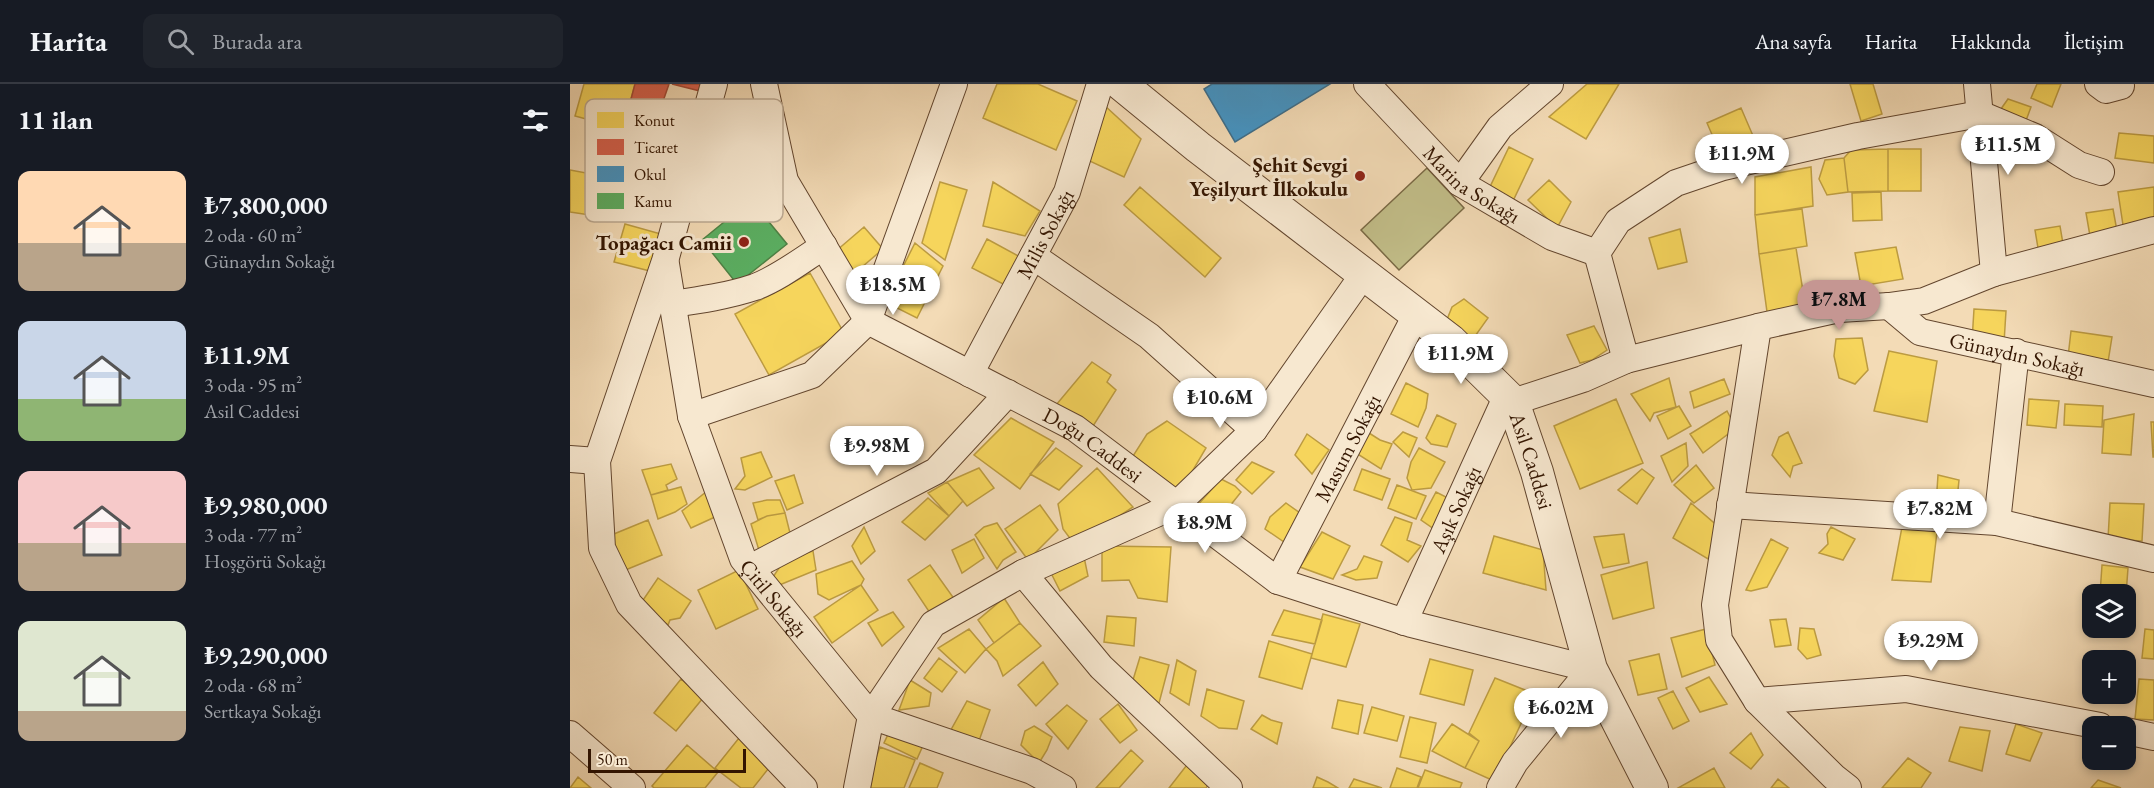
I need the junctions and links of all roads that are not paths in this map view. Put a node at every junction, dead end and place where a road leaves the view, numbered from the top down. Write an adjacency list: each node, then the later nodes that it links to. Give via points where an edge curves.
1 (714, 84): 9 (street)
2 (764, 84): 10 (street)
3 (954, 84): 26 (street)
4 (1100, 84): 19 (street, Milis Sokağı, via 1067,192)
5 (1121, 84): 22 (street, Asil Caddesi)
6 (1367, 84): 14 (street, Marina Sokağı)
7 (1550, 84): 14 (street, via 1500,127)
8 (1977, 84): 11 (street)
9 (710, 99)
10 (767, 99)
11 (1980, 114): 13 (street, via 2035,137 2079,165); 18 (street, via 1858,136 1723,167 1676,183 1618,221); 21 (street)
12 (783, 172): 17 (street)
13 (2101, 172)
14 (1460, 183): 18 (street, Marina Sokağı, via 1552,237)
15 (676, 222): 20 (street)
16 (2154, 230): 21 (street)
17 (824, 246): 23 (street, via 757,286); 26 (street)
18 (1597, 253): 29 (street)
19 (1033, 256): 30 (street, Milis Sokağı); 35 (street, via 1149,336)
20 (665, 261): 23 (street, Çitil Sokağı); 37 (street)
21 (1994, 273): 24 (street, via 1924,302)
22 (1363, 275): 25 (street, Asil Caddesi); 35 (street)
23 (672, 304): 34 (street, Çitil Sokağı)
24 (1889, 306): 27 (street, via 1839,309); 28 (street, Günaydın Sokağı, via 1920,332)
25 (1416, 315): 33 (street, Asil Caddesi, via 1451,341); 44 (street, Masum Sokağı)
26 (868, 321): 30 (street, Doğu Caddesi); 34 (street, via 812,375)
27 (1758, 327): 29 (street); 39 (street)
28 (2016, 352): 31 (street, Günaydın Sokağı); 40 (street)
29 (1626, 360): 33 (street, via 1583,379)
30 (970, 374): 32 (street, Doğu Caddesi)
31 (2154, 384)
32 (1008, 393): 38 (street, Doğu Caddesi, via 1075,428); 42 (street, via 936,471)
33 (1510, 398): 45 (street, Aşık Sokağı); 46 (street, Asil Caddesi, via 1537,472)
34 (691, 416): 42 (street, Çitil Sokağı, via 743,559)
35 (1254, 430): 38 (street)
36 (570, 459): 37 (street)
37 (597, 461): 54 (street, via 602,548 629,604)
38 (1176, 505): 43 (street); 44 (street, Doğu Caddesi)
39 (1730, 505): 40 (street); 47 (street, via 1715,605 1719,640)
40 (1997, 522): 41 (street)
41 (2154, 559)
42 (750, 568): 48 (street, Çitil Sokağı)
43 (1023, 573): 48 (street, via 933,624); 57 (street, via 1101,667)
44 (1278, 581): 45 (street, Doğu Caddesi)
45 (1404, 622): 46 (street, Doğu Caddesi)
46 (1591, 669): 58 (street, via 1515,762); 59 (street, Asil Caddesi)
47 (1758, 701): 49 (street, via 1906,689); 60 (street)
48 (871, 716): 55 (street); 56 (street, via 1032,771)
49 (2082, 723)
50 (2136, 733): 52 (street)
51 (570, 734): 53 (street)
52 (2154, 737)
53 (632, 788)
54 (804, 788)
55 (857, 788)
56 (1063, 788)
57 (1229, 788)
58 (1500, 788)
59 (1652, 788)
60 (1848, 788)

